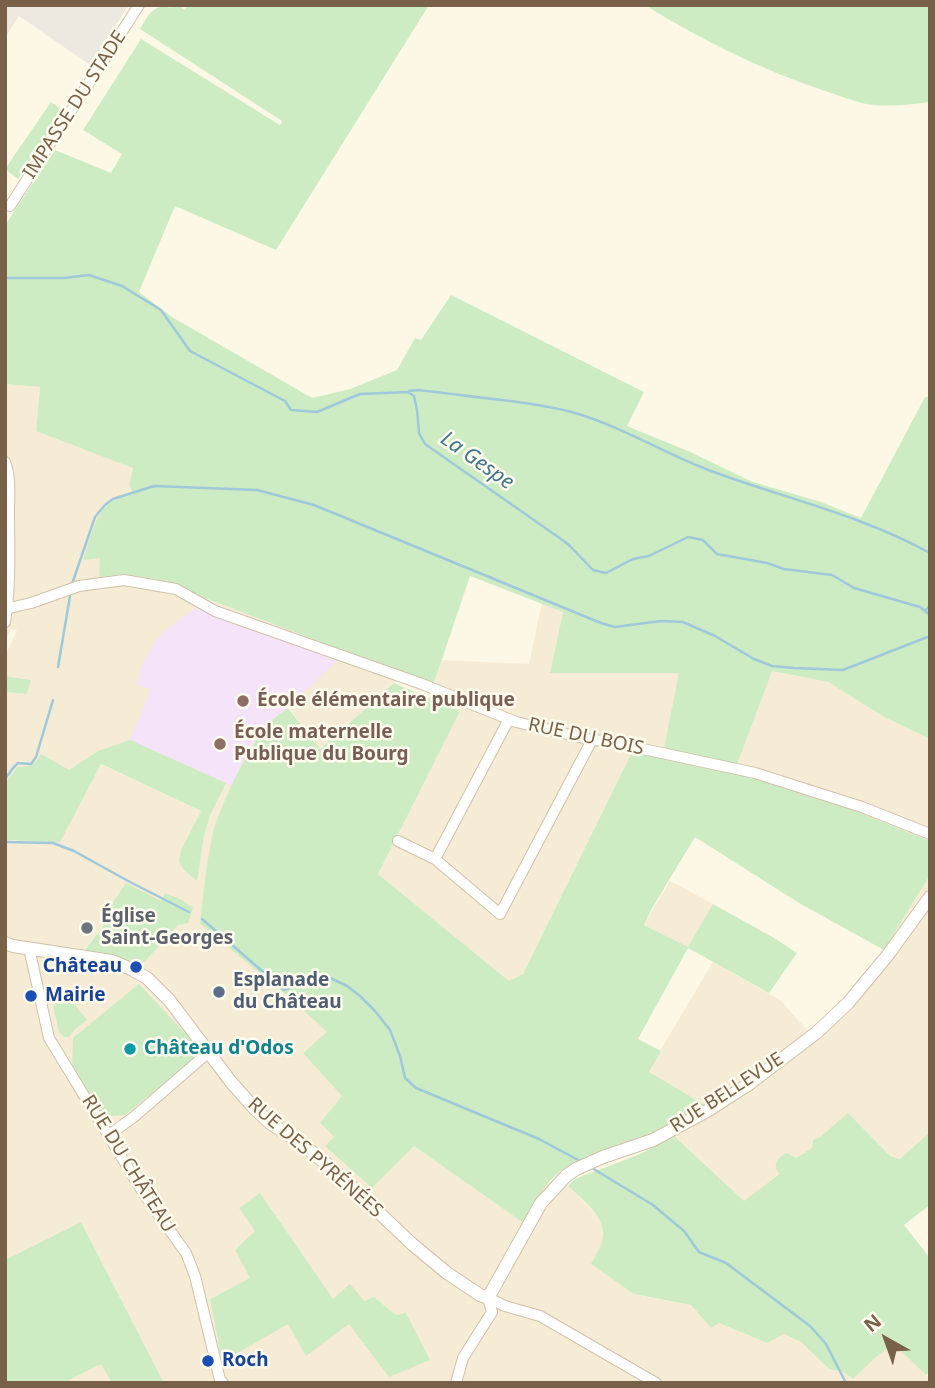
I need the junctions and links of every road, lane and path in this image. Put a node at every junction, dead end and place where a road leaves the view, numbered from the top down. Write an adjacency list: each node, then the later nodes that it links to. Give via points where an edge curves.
1 (139, 5): 2 (street, IMPASSE DU STADE)
2 (7, 209)
3 (6, 466): 4 (street)
4 (7, 538): 5 (street)
5 (6, 609): 6 (street); 7 (street, RUE DU BOIS, via 79,586 124,580 176,589 215,611)
6 (5, 622)
7 (509, 719): 8 (street, RUE DU BOIS); 11 (street)
8 (592, 740): 9 (street, RUE DU BOIS, via 755,773); 11 (street, via 499,914)
9 (930, 834)
10 (398, 841): 11 (street)
11 (435, 859)
12 (930, 897): 17 (street, RUE BELLEVUE, via 848,1003 816,1033 708,1111 566,1176 541,1203)
13 (5, 943): 14 (street, RUE DES PYRÉNÉES)
14 (29, 948): 15 (street, RUE DES PYRÉNÉES, via 112,961 147,978); 16 (street, RUE DU CHÂTEAU, via 49,1038)
15 (210, 1051): 16 (street); 17 (street, RUE DES PYRÉNÉES, via 255,1109 333,1169 447,1273)
16 (108, 1135): 18 (street, RUE DU CHÂTEAU, via 186,1253)
17 (488, 1298): 19 (street, via 492,1312 463,1358); 20 (street, RUE DES PYRÉNÉES, via 540,1316)
18 (220, 1382)
19 (456, 1383)
20 (656, 1383)

